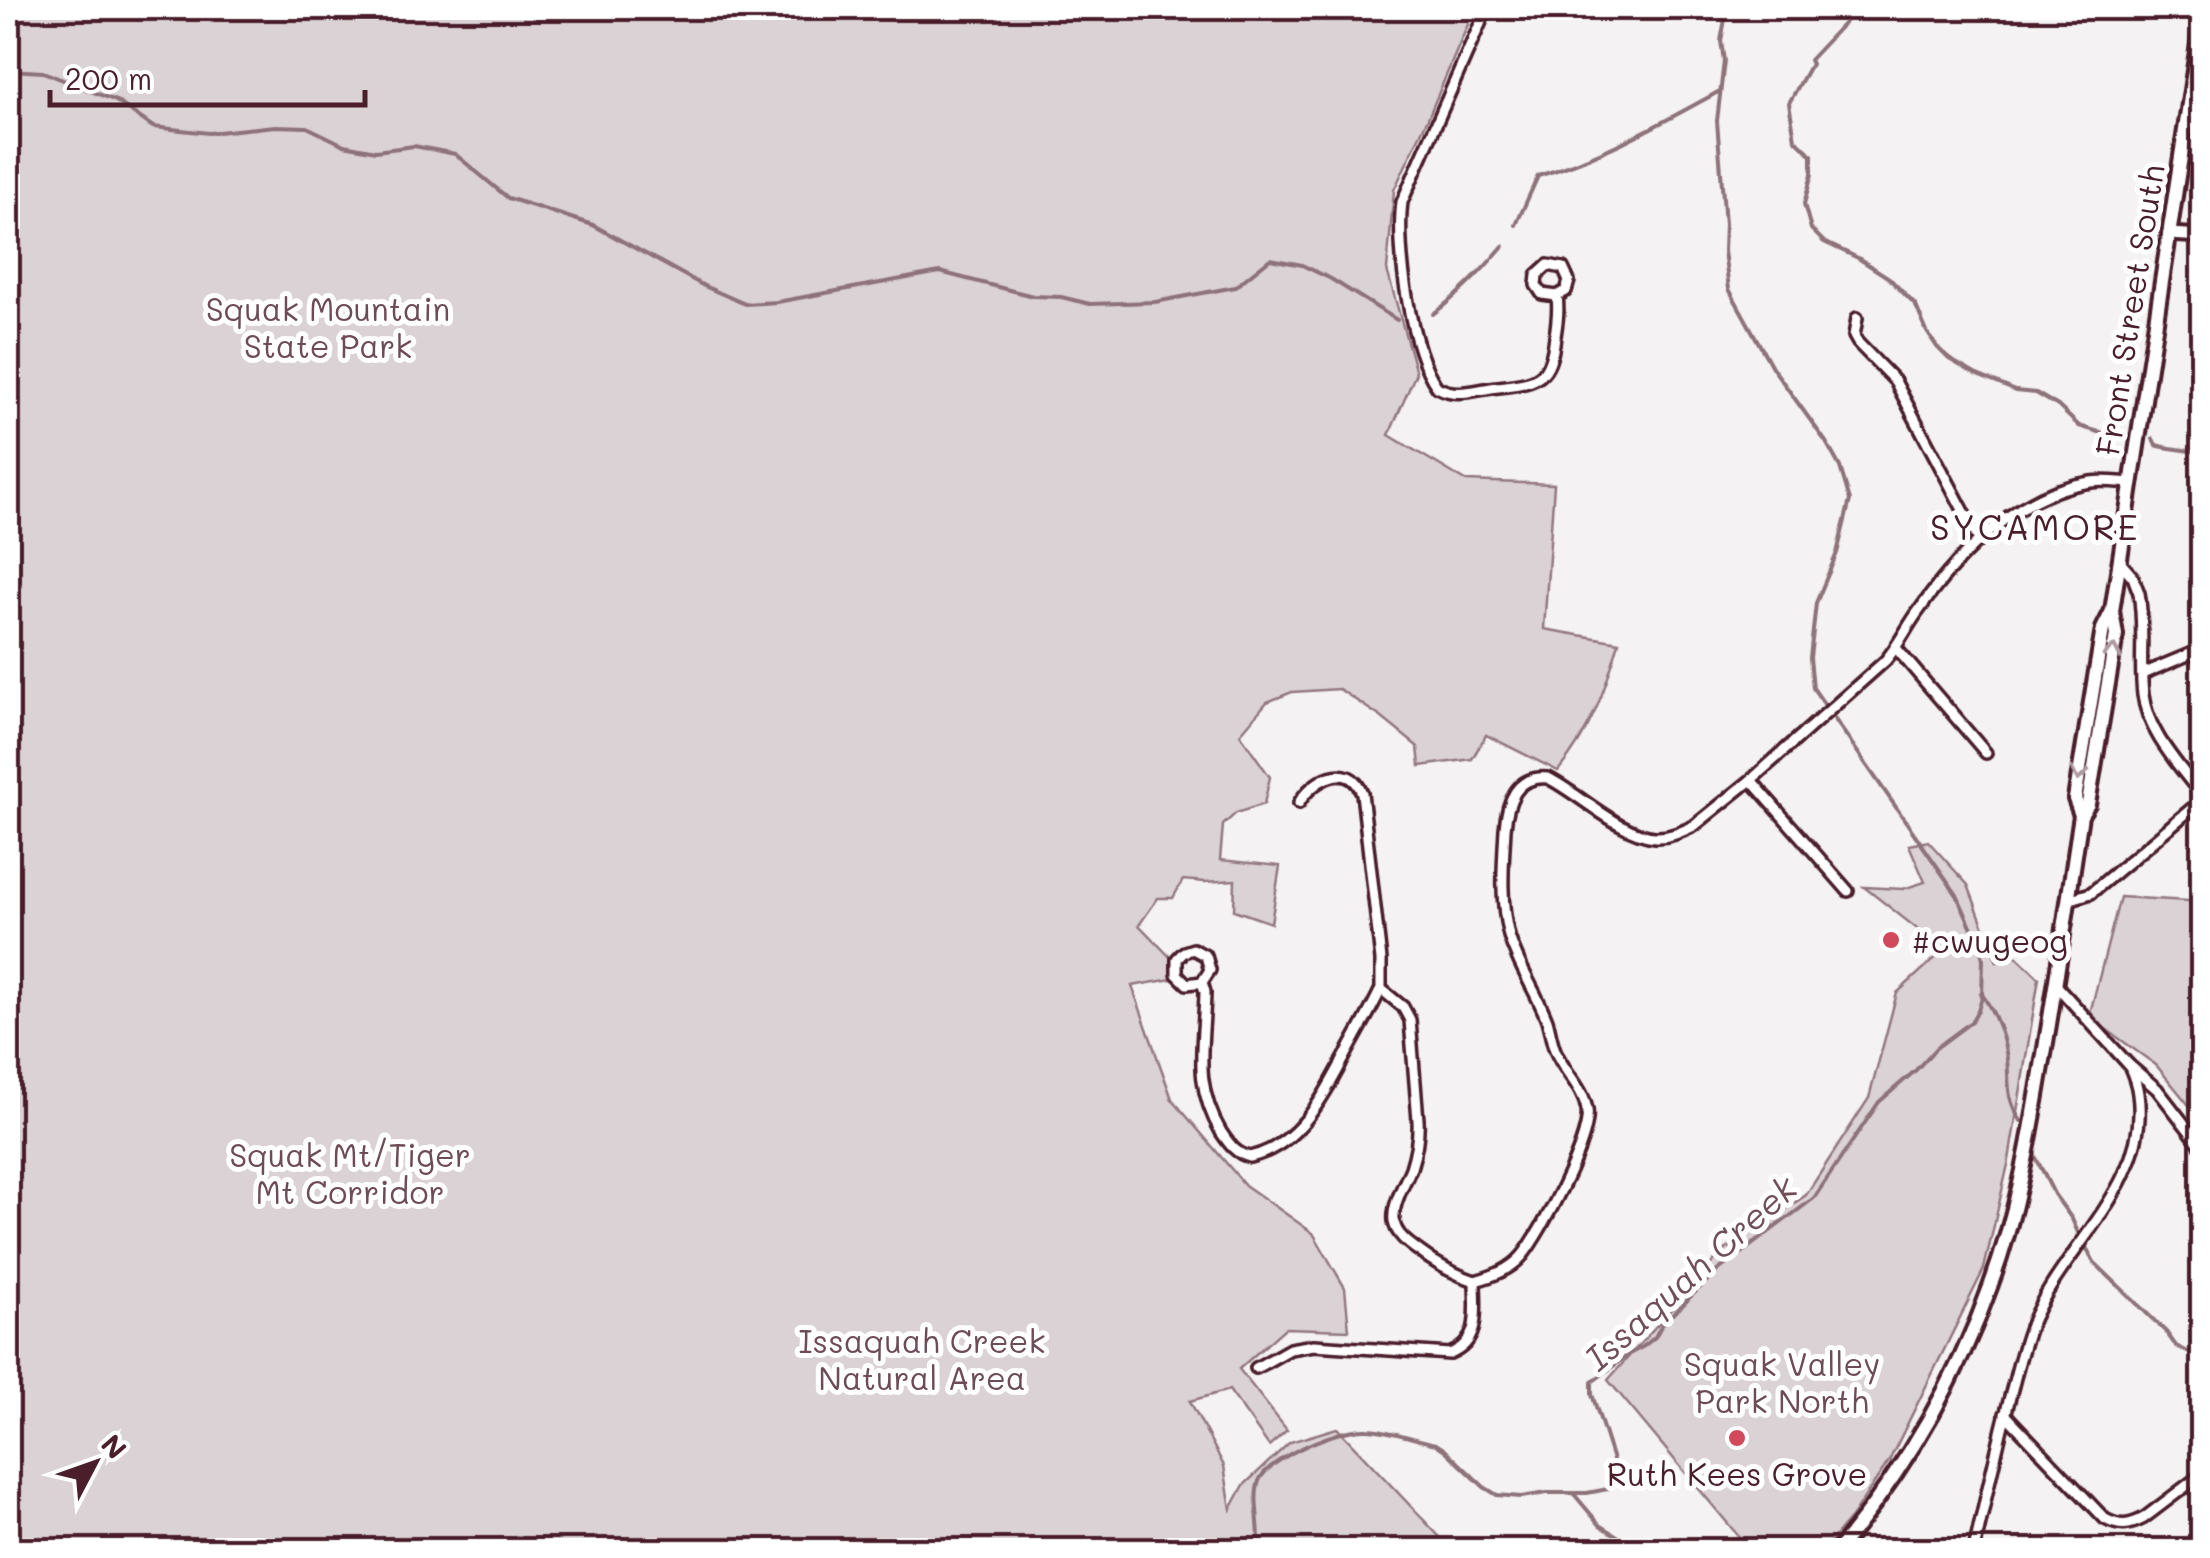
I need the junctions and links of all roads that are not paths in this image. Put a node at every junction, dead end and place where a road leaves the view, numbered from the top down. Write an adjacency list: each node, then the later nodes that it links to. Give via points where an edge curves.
1 (1487, 8): 5 (street, via 1402,202 1407,301 1437,387 1454,394 1539,378 1553,356)
2 (2202, 18): 3 (main road, Front Street South)
3 (2170, 234): 4 (street); 7 (main road, Front Street South)
4 (2202, 236)
5 (1557, 296)
6 (1857, 318): 8 (street, via 1858,344 1895,381)
7 (2130, 482): 8 (street, via 2068,487); 9 (main road, Front Street South)
8 (1979, 540): 10 (street)
9 (2119, 561): 12 (street, via 2139,593); 18 (main road, Front Street South, via 2103,630 2096,716 2075,799 2081,815)
10 (1896, 648): 13 (street); 14 (street)
11 (2202, 649): 12 (street)
12 (2142, 674): 15 (street, via 2150,720)
13 (1986, 753)
14 (1751, 780): 17 (street); 24 (street, via 1694,826 1660,838 1636,832 1548,778 1531,779 1510,798 1503,888 1509,935 1588,1116 1560,1191 1528,1247 1501,1272)
15 (2202, 798): 18 (street, via 2091,893)
16 (1299, 803): 21 (street, via 1330,777 1350,776 1360,786)
17 (1848, 891)
18 (2068, 900): 20 (main road, Front Street South)
19 (1202, 982): 19 (street, via 1210,970 1206,956 1184,952 1176,974 1188,984); 21 (street, via 1206,1100 1227,1142 1250,1156 1276,1147 1310,1116)
20 (2056, 985): 22 (street); 28 (main road, Front Street South, via 2026,1166 1990,1287 1908,1455)
21 (1381, 989): 24 (street, via 1410,1020 1418,1120 1394,1224 1430,1260)
22 (2130, 1065): 23 (street); 26 (street, via 2139,1108 2132,1152 2032,1321)
23 (2202, 1147)
24 (1476, 1280): 25 (street, via 1474,1328 1459,1350 1314,1345 1290,1349)
25 (1256, 1368)
26 (2006, 1414): 27 (street, via 2115,1525 2134,1524); 29 (street)
27 (2202, 1474)
28 (1838, 1550)
29 (1974, 1550)

